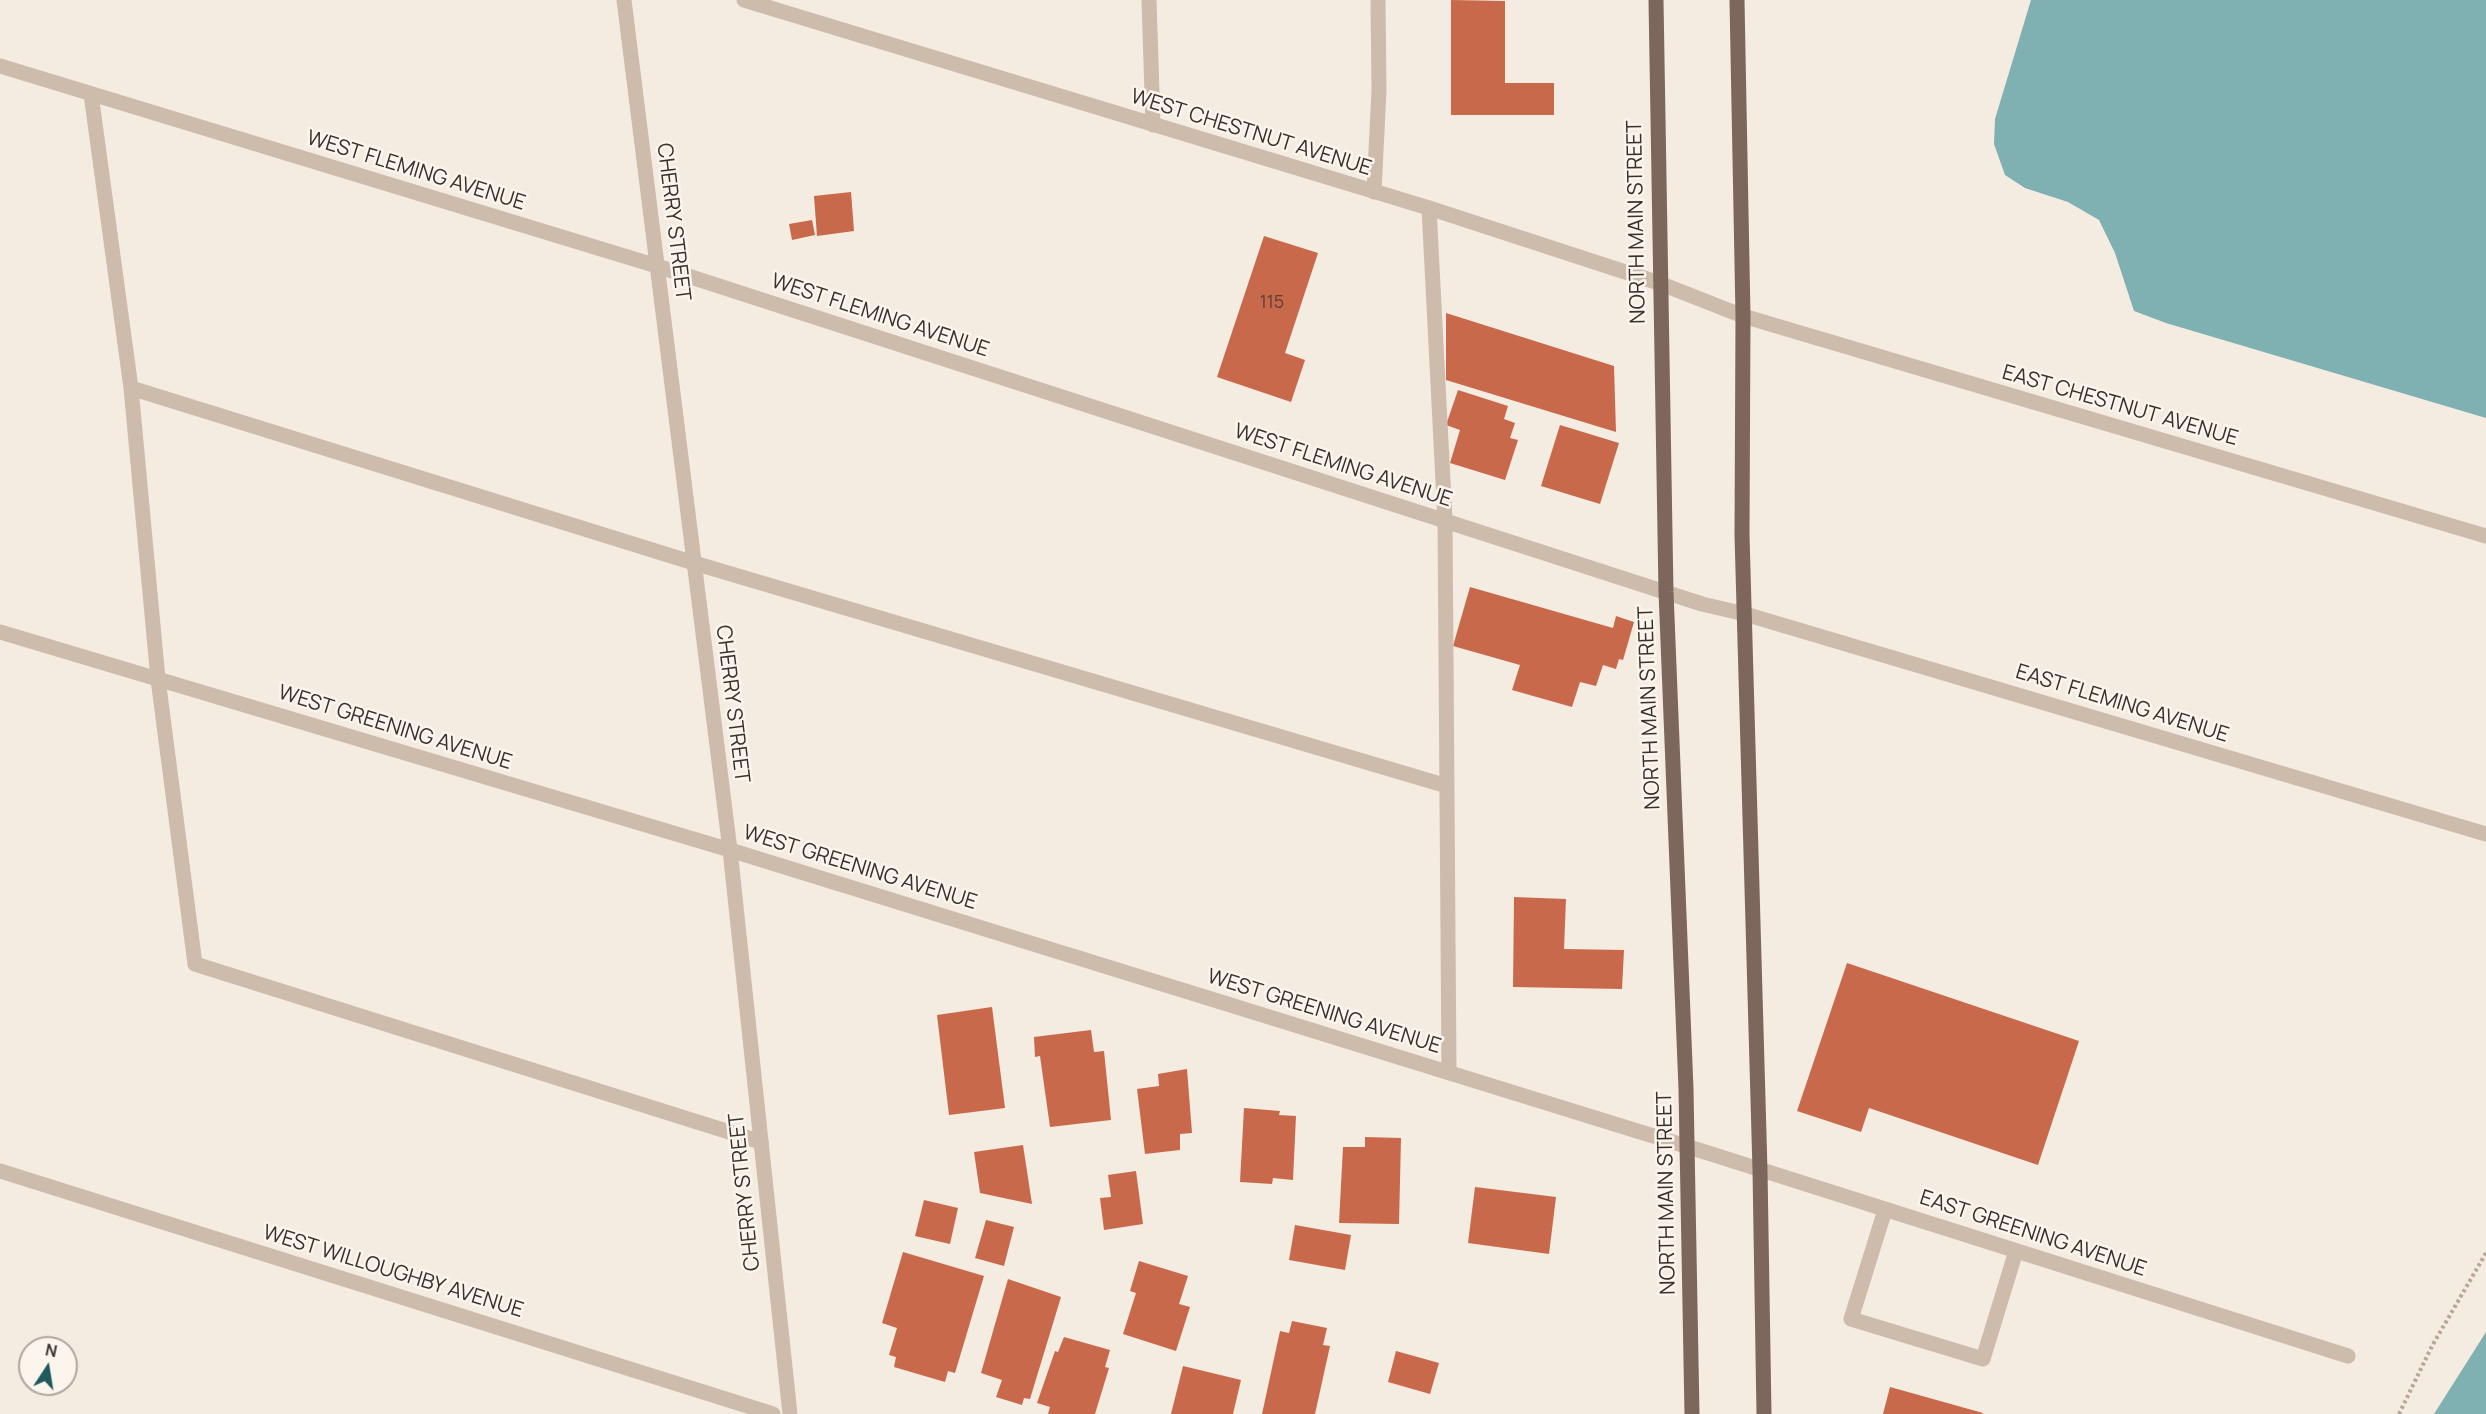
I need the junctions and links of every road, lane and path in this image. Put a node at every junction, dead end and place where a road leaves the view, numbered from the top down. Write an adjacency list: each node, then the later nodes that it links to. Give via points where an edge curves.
1 (624, 0): 12 (street, CHERRY STREET)
2 (744, 0): 9 (street, WEST CHESTNUT AVENUE)
3 (1149, 0): 9 (street)
4 (1378, 0): 10 (street)
5 (1656, 0): 13 (main road, NORTH MAIN STREET)
6 (1737, 0): 14 (main road)
7 (0, 66): 8 (street, WEST FLEMING AVENUE)
8 (91, 94): 12 (street, WEST FLEMING AVENUE); 15 (street)
9 (1153, 125): 10 (street, WEST CHESTNUT AVENUE)
10 (1374, 192): 11 (street, WEST CHESTNUT AVENUE)
11 (1429, 208): 13 (street, WEST CHESTNUT AVENUE); 16 (street)
12 (657, 266): 16 (street, WEST FLEMING AVENUE); 18 (street, CHERRY STREET)
13 (1659, 284): 14 (street, WEST CHESTNUT AVENUE); 19 (main road, NORTH MAIN STREET)
14 (1743, 316): 17 (street, EAST CHESTNUT AVENUE); 20 (main road)
15 (131, 388): 18 (street); 22 (street)
16 (1444, 520): 19 (street, WEST FLEMING AVENUE); 23 (street)
17 (2486, 536)
18 (694, 563): 23 (street); 25 (street, CHERRY STREET)
19 (1666, 592): 20 (street, WEST FLEMING AVENUE); 28 (main road, NORTH MAIN STREET)
20 (1745, 614): 24 (street, EAST FLEMING AVENUE); 30 (main road)
21 (0, 632): 22 (street, WEST GREENING AVENUE)
22 (158, 679): 25 (street, WEST GREENING AVENUE); 27 (street, via 195,964)
23 (1447, 786): 26 (street)
24 (2486, 834)
25 (729, 849): 26 (street, WEST GREENING AVENUE); 27 (street, CHERRY STREET)
26 (1449, 1073): 28 (street, WEST GREENING AVENUE)
27 (761, 1142): 38 (street, CHERRY STREET)
28 (1688, 1147): 29 (street, WEST GREENING AVENUE); 39 (main road, NORTH MAIN STREET)
29 (1705, 1152): 30 (street, EAST GREENING AVENUE)
30 (1760, 1170): 32 (street, EAST GREENING AVENUE); 40 (main road)
31 (0, 1171): 37 (street, WEST WILLOUGHBY AVENUE)
32 (1885, 1210): 33 (street, EAST GREENING AVENUE); 33 (street, via 1851,1319 1983,1359)
33 (2016, 1251): 35 (street, EAST GREENING AVENUE)
34 (2486, 1253): 36 (path, via 2432,1346)
35 (2348, 1356)
36 (2400, 1412)
37 (773, 1414)
38 (790, 1414)
39 (1692, 1414)
40 (1764, 1414)

